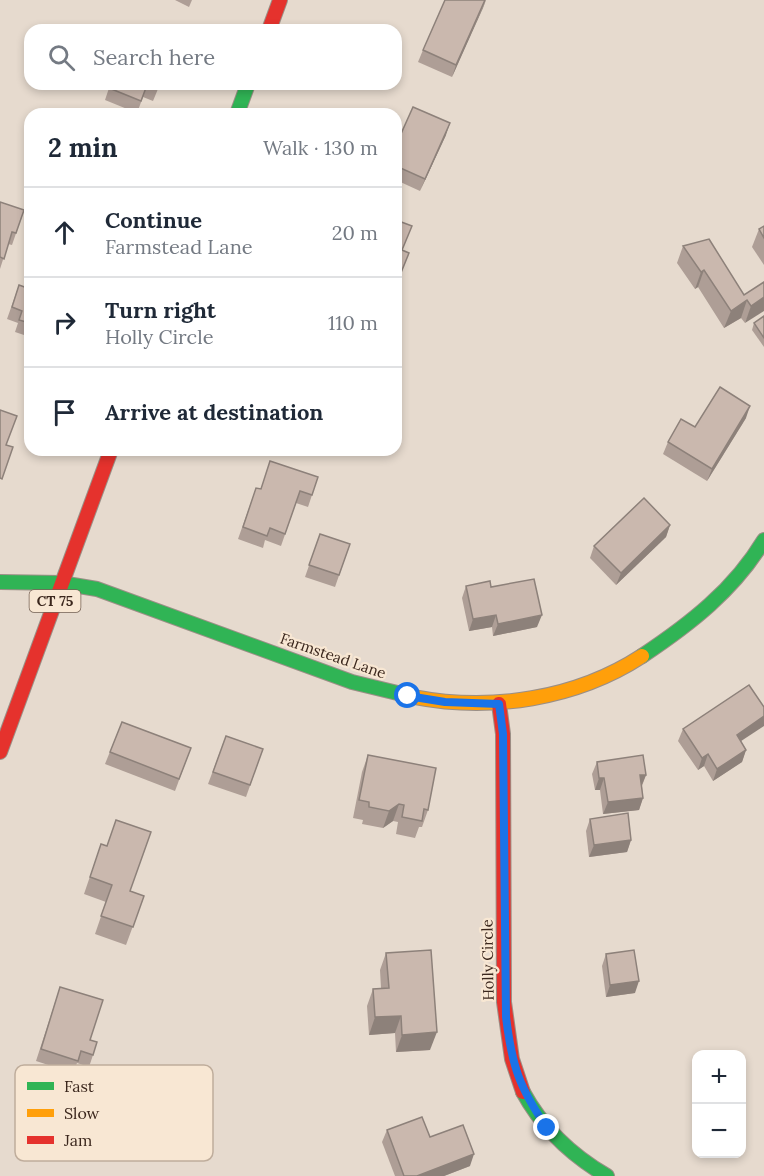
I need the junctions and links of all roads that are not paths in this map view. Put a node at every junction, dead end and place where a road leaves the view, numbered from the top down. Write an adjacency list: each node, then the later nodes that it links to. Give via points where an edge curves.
1 (280, 0): 2 (street)
2 (271, 24)
3 (246, 90): 4 (street)
4 (239, 108)
5 (109, 456): 8 (street, CT 75)
6 (764, 540): 9 (street, Farmstead Lane, via 740,575 717,599 619,670 564,691)
7 (0, 582): 8 (street, Farmstead Lane)
8 (61, 583): 9 (street, Farmstead Lane, via 97,589 377,689 445,702); 10 (street, CT 75)
9 (499, 704): 11 (street, Holly Circle, via 503,734 504,946 510,1047 517,1077 547,1128 565,1148)
10 (0, 752)
11 (607, 1176)

